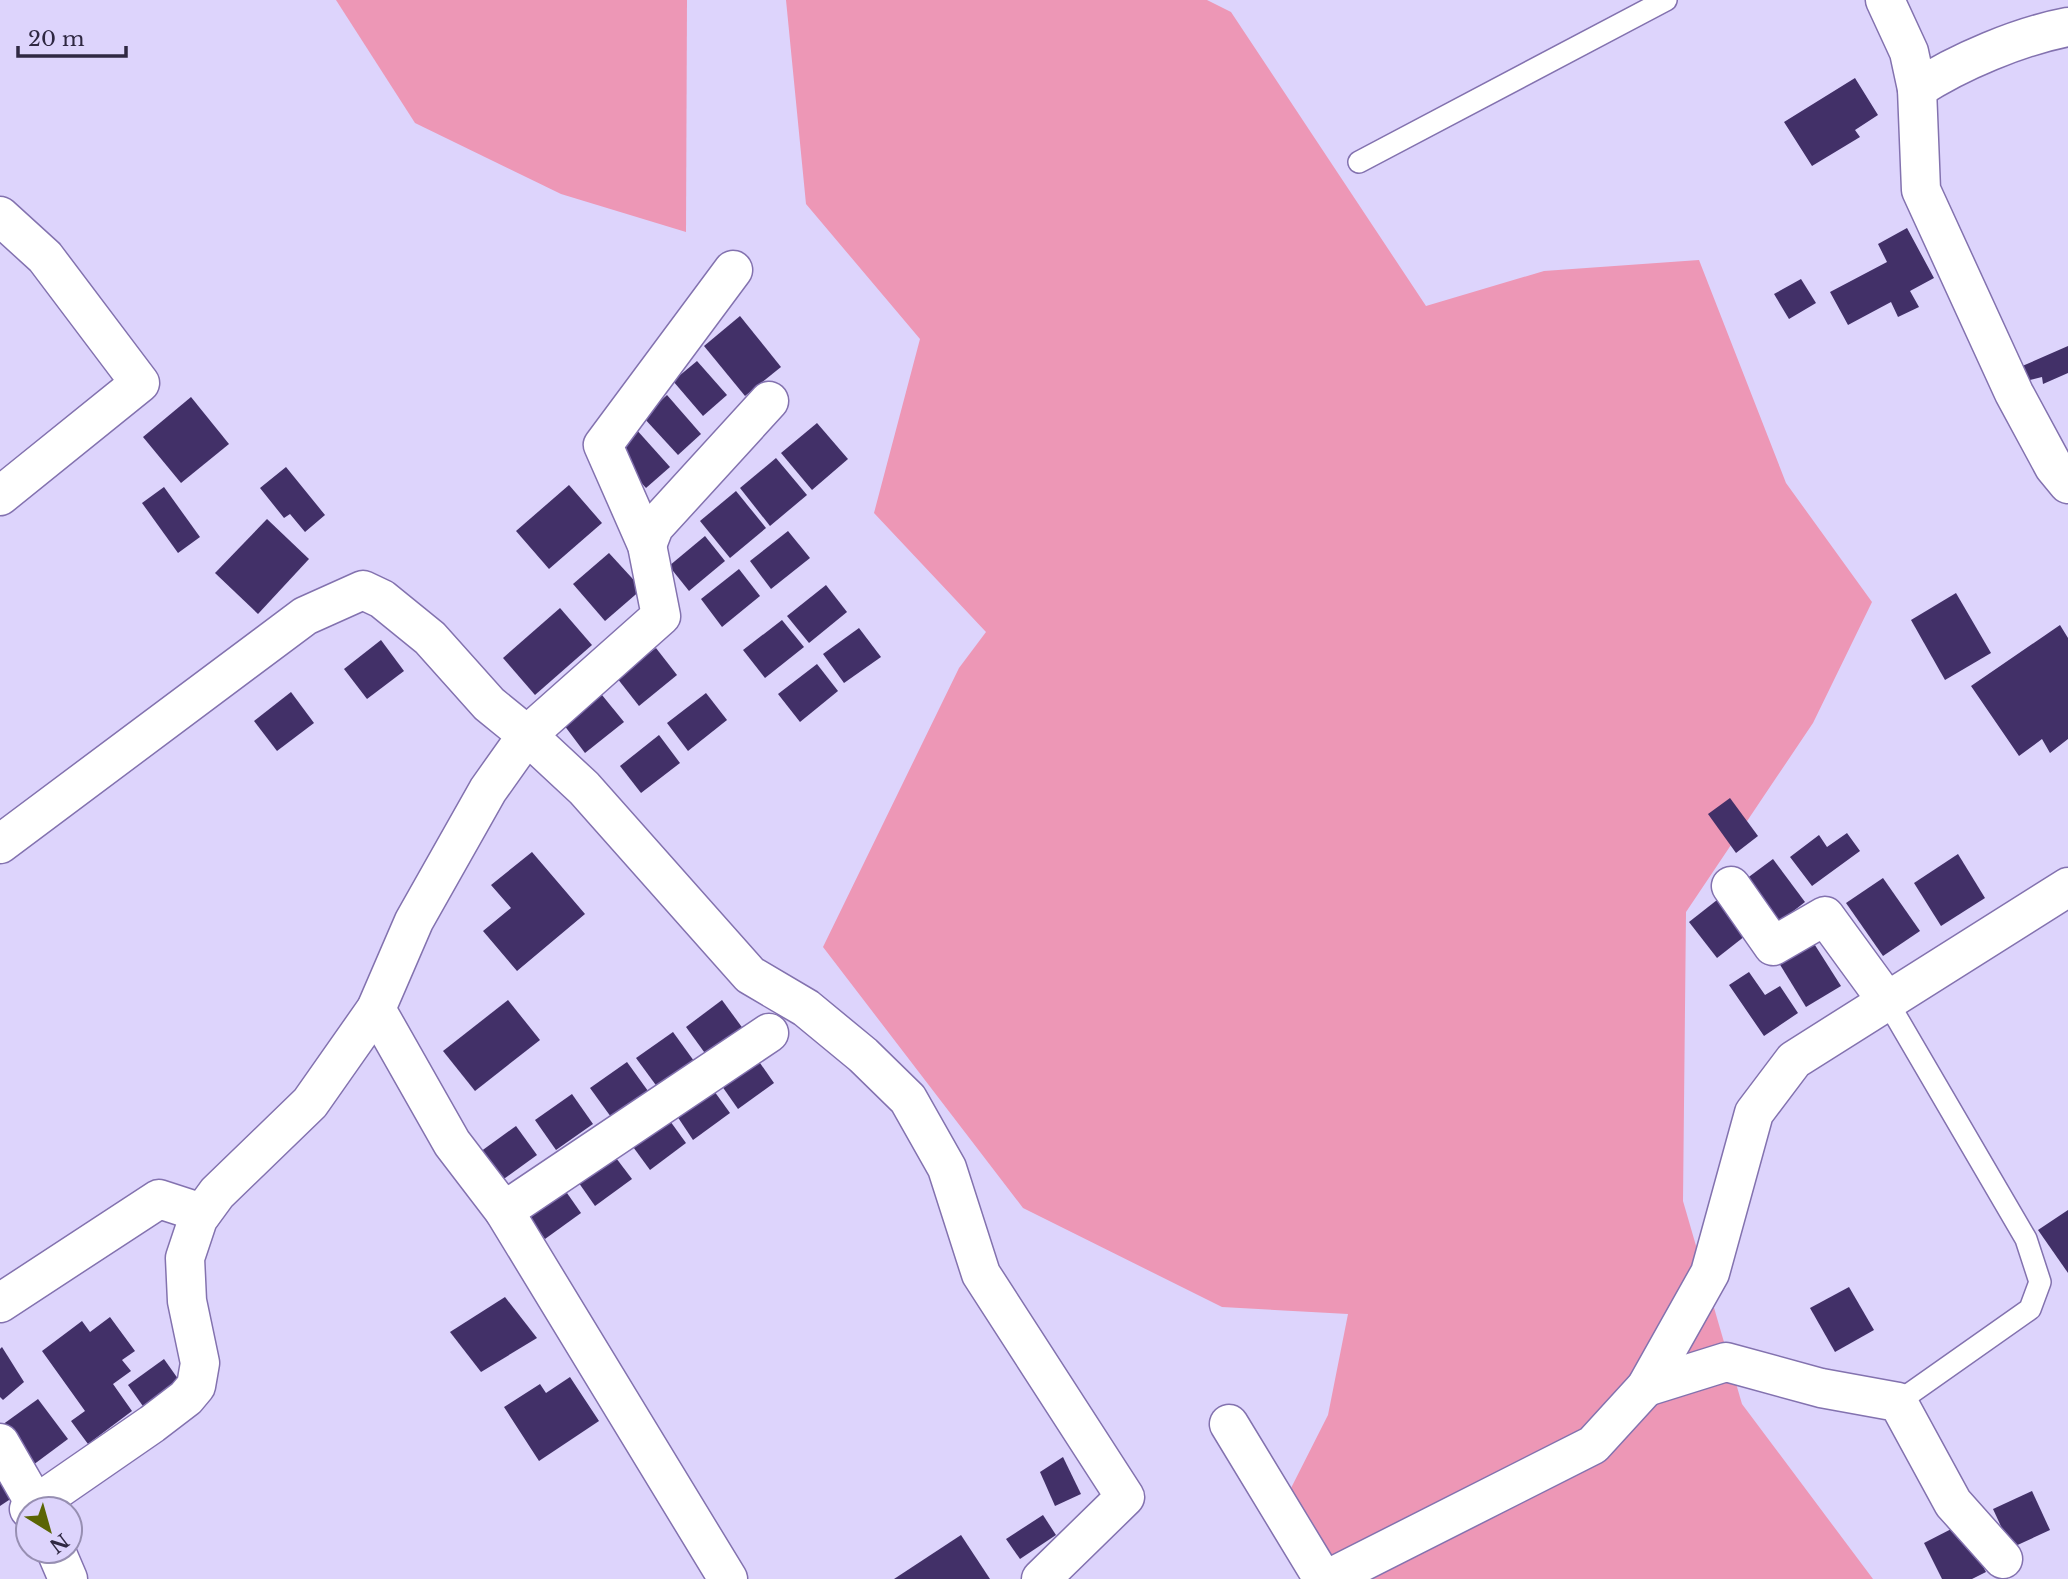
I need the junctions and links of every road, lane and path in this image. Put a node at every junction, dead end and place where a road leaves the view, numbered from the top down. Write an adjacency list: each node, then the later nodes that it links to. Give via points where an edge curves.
1 (1666, 0): 5 (lane)
2 (1885, 0): 4 (street, via 1909,52)
3 (2068, 27): 4 (street, via 2039,33 1939,75)
4 (1917, 89): 9 (street, via 1922,190 2014,393)
5 (1359, 162)
6 (0, 216): 10 (street, via 45,257 140,383)
7 (733, 270): 11 (street, via 603,445)
8 (769, 401): 11 (street, via 654,527)
9 (2068, 484)
10 (0, 496)
11 (648, 545): 12 (street, via 661,616)
12 (527, 735): 13 (street, via 489,704 430,638 382,599 363,590 305,615); 17 (street, via 488,790 414,921); 30 (street, via 584,788 750,975 806,1008 908,1099 947,1168 981,1274 1125,1497)
13 (0, 844)
14 (1731, 886): 16 (street, via 1773,946 1825,916)
15 (2068, 887): 16 (street)
16 (1887, 1001): 22 (street, via 1794,1060 1754,1113 1710,1273); 23 (lane, via 2026,1239 2040,1282 2030,1309)
17 (376, 1009): 19 (street, via 452,1143); 20 (street, via 310,1103)
18 (769, 1032): 19 (street)
19 (504, 1211): 29 (street)
20 (202, 1213): 21 (street, via 159,1199); 27 (street, via 185,1258 187,1301 200,1363 196,1386 152,1424)
21 (0, 1303)
22 (1646, 1387): 23 (street, via 1726,1362 1821,1388); 31 (street, via 1594,1446)
23 (1898, 1402): 28 (street, via 1954,1503)
24 (1228, 1424): 31 (street)
25 (0, 1443): 26 (street)
26 (26, 1495)
27 (51, 1495)
28 (2003, 1559)
29 (728, 1579)
30 (1041, 1579)
31 (1325, 1579)

